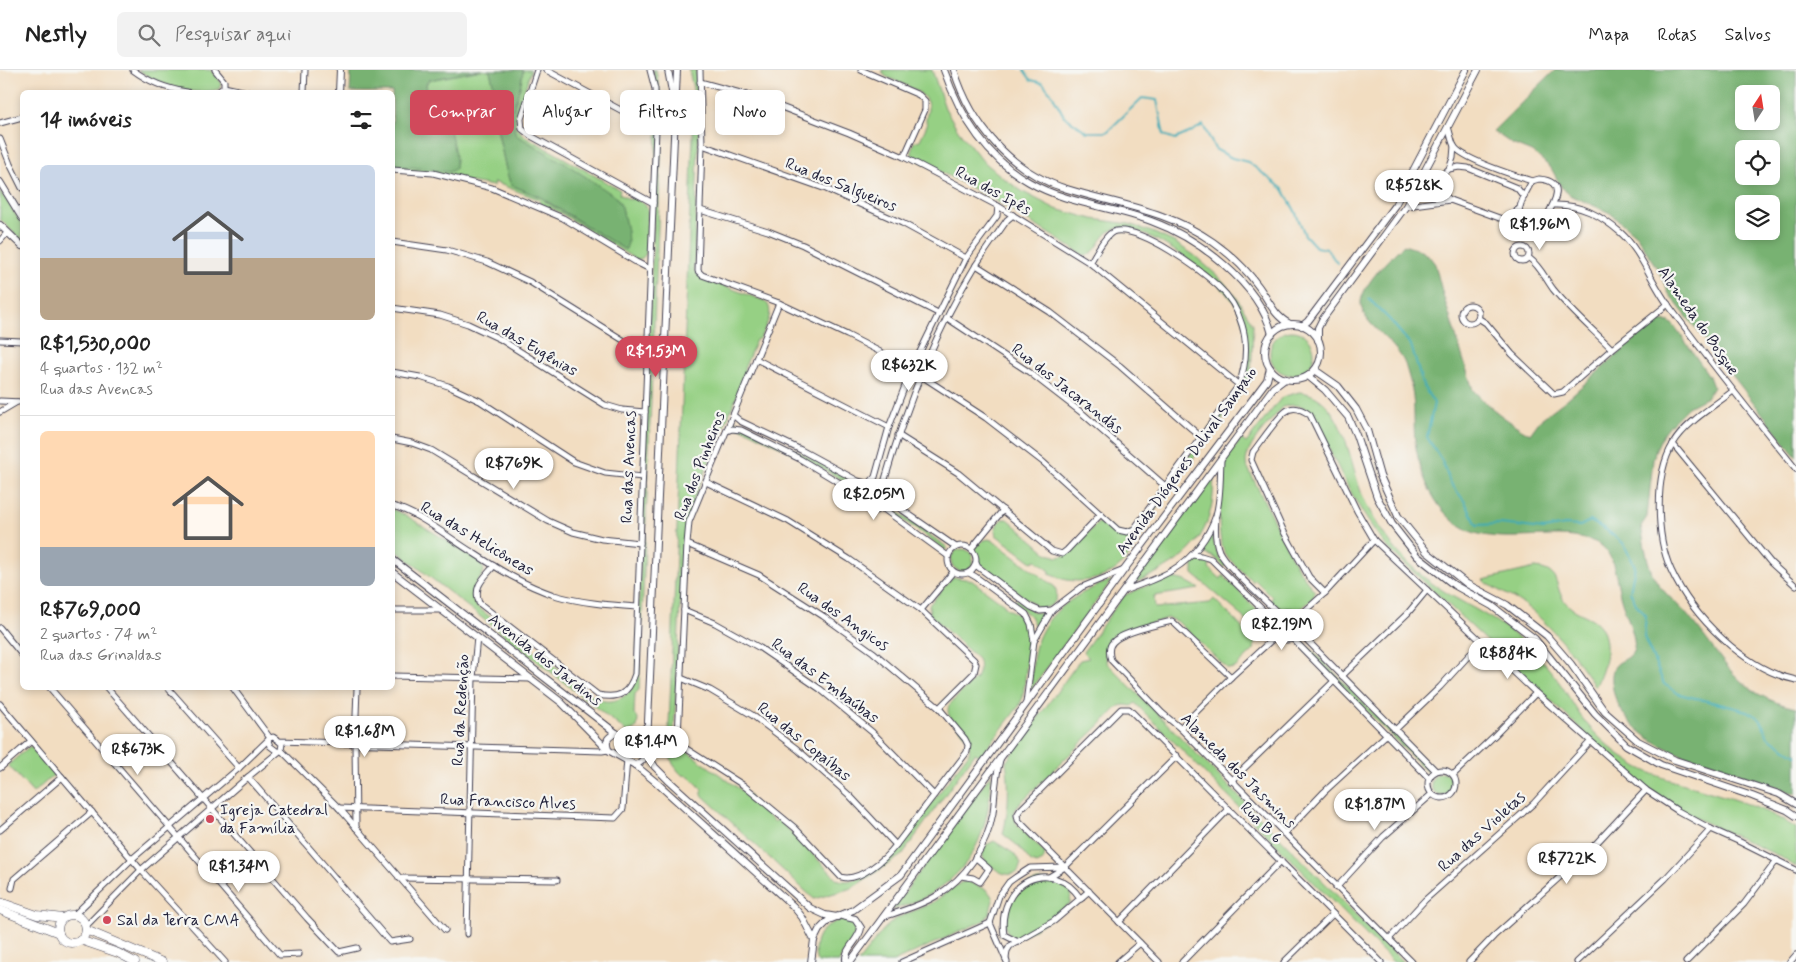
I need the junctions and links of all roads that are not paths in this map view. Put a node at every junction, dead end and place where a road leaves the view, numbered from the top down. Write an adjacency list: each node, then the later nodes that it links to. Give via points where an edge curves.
1 (133, 70): 19 (street, via 154,83)
2 (215, 70): 18 (street, via 223,79)
3 (305, 70): 22 (street)
4 (340, 70): 23 (street)
5 (537, 70): 49 (street, via 521,119 522,129)
6 (546, 70): 27 (street)
7 (650, 70): 24 (street, Rua das Avencas)
8 (668, 70): 25 (street)
9 (677, 70): 26 (street)
10 (700, 70): 17 (street)
11 (861, 70): 16 (street)
12 (944, 70): 80 (street, via 960,111 1000,162 1028,182 1057,196 1150,221 1179,233 1219,260 1244,284 1266,316)
13 (954, 70): 78 (street, via 984,131 1025,169 1067,189 1133,206 1188,226 1234,259 1258,286 1278,317)
14 (1466, 70): 79 (street, via 1395,205)
15 (1478, 70): 30 (street)
16 (876, 72): 36 (street, via 925,101 925,110)
17 (700, 82): 34 (street); 36 (street, Rua dos Ipês, via 755,97)
18 (224, 87): 20 (street); 21 (street)
19 (180, 90)
20 (220, 90)
21 (238, 90)
22 (304, 90)
23 (339, 90)
24 (655, 90)
25 (672, 90)
26 (676, 90)
27 (620, 110)
28 (20, 118): 29 (street)
29 (0, 123)
30 (1448, 127): 35 (street); 45 (street)
31 (656, 135): 49 (street, Rua das Avencas)
32 (674, 135): 185 (street, Rua das Avencas)
33 (0, 139): 44 (street)
34 (702, 145): 55 (street); 65 (street, Rua dos Salgueiros, via 826,189 902,223)
35 (1454, 146): 37 (street); 38 (street)
36 (904, 157): 52 (street, Rua dos Ipês)
37 (1482, 162): 40 (street); 42 (street)
38 (1449, 169): 40 (street, via 1459,167); 41 (street)
39 (395, 170): 69 (street, via 433,173 492,188 563,218)
40 (1478, 172): 47 (street, via 1517,188)
41 (1436, 180): 45 (street); 48 (street, via 1442,194)
42 (1532, 181): 46 (street, via 1547,179 1554,184); 47 (street)
43 (0, 182): 56 (street)
44 (20, 184)
45 (1415, 190): 53 (street)
46 (1556, 195): 50 (street, Alameda do Bosque); 51 (street)
47 (1524, 197): 54 (street)
48 (1450, 200): 53 (street); 58 (street)
49 (653, 203): 69 (street, Rua das Avencas)
50 (1569, 204): 51 (street, Alameda do Bosque); 73 (street, Alameda do Bosque, via 1606,220 1623,235)
51 (1553, 205): 59 (street, via 1544,221)
52 (998, 206): 57 (street, Rua dos Ipês); 65 (street, via 997,216)
53 (1406, 206): 82 (street, via 1322,320)
54 (1518, 209): 58 (street); 59 (street)
55 (700, 210): 72 (street, via 698,266 702,276); 75 (street, via 803,245)
56 (20, 215)
57 (1013, 215): 67 (street, Rua dos Ipês); 68 (street)
58 (1502, 219): 59 (street)
59 (1524, 222)
60 (0, 225): 61 (street)
61 (7, 233): 62 (street); 64 (street)
62 (0, 241)
63 (395, 242): 87 (street, via 447,250 487,262 530,282)
64 (20, 244)
65 (966, 258): 70 (street)
66 (1529, 258): 86 (street, via 1573,310)
67 (1090, 263): 96 (street, Rua dos Ipês); 96 (street, via 1108,235 1115,231 1130,233 1172,251 1219,287 1232,303 1242,324 1246,344 1245,366)
68 (976, 265): 71 (street); 108 (street, via 1057,318 1120,366)
69 (650, 269): 87 (street, Rua das Avencas)
70 (951, 289): 71 (street); 75 (street)
71 (961, 294): 76 (street)
72 (779, 303): 88 (street, Rua dos Pinheiros); 89 (street)
73 (1668, 304): 86 (street); 97 (street, Alameda do Bosque)
74 (395, 308): 103 (street, Rua das Eugênias, via 468,324 500,339 605,405)
75 (938, 313): 84 (street)
76 (947, 318): 85 (street); 117 (street, Rua dos Jacarandás, via 1029,372 1082,413)
77 (1478, 318): 86 (street, via 1554,394 1563,392)
78 (1290, 324): 79 (street); 80 (street)
79 (1302, 326): 82 (street)
80 (1272, 334): 90 (street, via 1265,353)
81 (0, 340): 83 (street)
82 (1318, 340): 91 (street, via 1321,355)
83 (20, 341)
84 (925, 342): 85 (street); 89 (street)
85 (934, 347): 93 (street)
86 (1612, 349)
87 (646, 355): 103 (street, Rua das Avencas)
88 (756, 359): 104 (street, Rua dos Pinheiros); 105 (street)
89 (912, 368): 99 (street)
90 (1270, 368): 95 (street); 136 (street, Avenida Diógenes Dolival Sampaio, via 1266,380)
91 (1315, 370): 94 (street); 216 (street, via 1338,386 1356,409 1367,430 1380,476 1398,516 1427,552 1467,584 1507,605 1547,636 1605,712 1638,741 1675,760 1778,794)
92 (395, 373): 113 (street, via 448,386 480,401 574,462 605,473)
93 (920, 375): 101 (street); 123 (street, via 986,418 1036,456)
94 (1308, 376): 95 (street); 223 (street, via 1348,417 1377,497 1396,530 1417,556 1535,639 1595,714 1626,745 1661,765 1752,796)
95 (1285, 379): 111 (street, Avenida Diógenes Dolival Sampaio, via 1273,388)
96 (1239, 385): 108 (street)
97 (1733, 391): 110 (street, via 1683,430); 112 (street, Alameda do Bosque)
98 (0, 401): 100 (street)
99 (899, 401): 101 (street, via 905,401); 105 (street)
100 (20, 402): 102 (street)
101 (908, 406): 107 (street)
102 (0, 412)
103 (645, 412): 113 (street, Rua das Avencas)
104 (733, 415): 106 (street, Rua dos Pinheiros); 115 (street)
105 (889, 427): 115 (street)
106 (727, 431): 114 (street, Rua dos Pinheiros); 118 (street, via 741,430 800,458)
107 (898, 435): 116 (street); 122 (street, via 958,473)
108 (1201, 437): 117 (street)
109 (395, 440): 126 (street, via 431,450 556,525 602,539)
110 (1673, 444): 142 (street, via 1770,563); 174 (street, via 1660,481 1659,507 1664,549 1671,570 1686,596 1728,644 1756,664)
111 (1221, 460): 124 (street, Avenida Diógenes Dolival Sampaio); 146 (street, Avenida Diógenes Dolival Sampaio)
112 (1796, 469)
113 (642, 477): 126 (street, Rua das Avencas)
114 (706, 482): 127 (street, Rua dos Pinheiros, via 689,522); 155 (street, via 788,521 850,559)
115 (869, 484): 116 (street); 118 (street)
116 (883, 486): 119 (street)
117 (1165, 486): 123 (street, via 1134,529 1128,532 1118,530)
118 (860, 495): 121 (street, via 865,508 874,511)
119 (888, 500): 121 (street); 128 (street)
120 (395, 507): 134 (street, Rua das Helicôneas, via 415,516)
121 (882, 508): 131 (street)
122 (1003, 510): 123 (street, via 1052,551 1062,554); 129 (street)
123 (1101, 514)
124 (1216, 515): 130 (street, Avenida Diógenes Dolival Sampaio); 135 (street, via 1218,549)
125 (1374, 540): 145 (street); 147 (street); 147 (street, via 1310,415 1302,409 1285,411 1253,452 1251,460 1284,532 1309,576)
126 (640, 543): 151 (street, Rua das Avencas)
127 (687, 544): 154 (street, Rua dos Pinheiros); 184 (street, Rua dos Angicos, via 759,575 817,612 874,652)
128 (956, 547): 129 (street, via 964,546); 131 (street)
129 (971, 550): 133 (street)
130 (1192, 555): 138 (street, via 1211,560); 146 (street, Avenida Diógenes Dolival Sampaio, via 1174,570)
131 (948, 556): 137 (street, via 948,565)
132 (395, 561): 188 (street, Avenida dos Jardins)
133 (976, 563): 139 (street); 141 (street)
134 (494, 566): 151 (street, Rua das Helicôneas, via 525,584 555,595 596,604); 151 (street, Rua das Avencas, via 478,587 479,603 598,695 621,695 631,685 635,674)
135 (1231, 566): 138 (street); 144 (street)
136 (1124, 570): 156 (street, Avenida Diógenes Dolival Sampaio, via 1082,587); 182 (street, Avenida Diógenes Dolival Sampaio)
137 (953, 572): 139 (street, via 960,575); 155 (street)
138 (1226, 572): 148 (street)
139 (969, 573): 143 (street)
140 (395, 574): 153 (street, Avenida dos Jardins)
141 (996, 582): 143 (street); 149 (street)
142 (1796, 586)
143 (991, 588): 150 (street)
144 (1254, 589): 148 (street); 157 (street)
145 (1427, 590): 165 (street); 169 (street, via 1389,633)
146 (1124, 591): 200 (street, Avenida Diógenes Dolival Sampaio)
147 (1325, 593): 158 (street)
148 (1248, 594): 159 (street)
149 (1017, 596): 150 (street); 156 (street, via 1036,610)
150 (1010, 603): 166 (street, via 1026,614)
151 (637, 607)
152 (395, 610): 153 (street)
153 (443, 610): 163 (street, Avenida dos Jardins)
154 (684, 610): 172 (street, Rua dos Pinheiros); 214 (street, Rua das Embaúbas, via 760,648 820,689 872,732)
155 (921, 610): 184 (street, via 976,664 974,673)
156 (1052, 610): 166 (street, Avenida Diógenes Dolival Sampaio)
157 (1279, 614): 158 (street, via 1289,612); 159 (street)
158 (1298, 617): 161 (street)
159 (1273, 620): 162 (street, via 1272,629)
160 (0, 628): 167 (street)
161 (1300, 633): 164 (street); 169 (street)
162 (1276, 636): 164 (street, via 1284,641); 170 (street)
163 (477, 637): 171 (street, Rua da Redenção); 173 (street, Avenida dos Jardins)
164 (1294, 639): 175 (street)
165 (1482, 641): 181 (street); 187 (street, via 1440,688)
166 (1034, 642): 182 (street, Avenida Diógenes Dolival Sampaio)
167 (20, 653)
168 (395, 676): 171 (street)
169 (1342, 676): 187 (street)
170 (1231, 677): 186 (street); 186 (street, Alameda dos Jasmins, via 1172,621 1112,642 1111,660)
171 (473, 678): 173 (street); 196 (street, Rua da Redenção)
172 (680, 678): 230 (street, Rua das Copaíbas, via 710,690 752,715 797,749 849,795); 230 (street, Rua dos Pinheiros, via 678,737 682,746 743,785 795,828 841,877 852,878 885,859)
173 (531, 679): 197 (street, Avenida dos Jardins, via 560,702)
174 (1796, 680)
175 (1334, 681): 189 (street); 211 (street)
176 (52, 690): 224 (street)
177 (109, 690): 215 (street)
178 (170, 690): 205 (street)
179 (234, 690): 190 (street)
180 (357, 690): 194 (street)
181 (1536, 693): 193 (street); 207 (street)
182 (1026, 704): 251 (street, Avenida Diógenes Dolival Sampaio, via 901,875)
183 (1, 707): 191 (street)
184 (939, 708): 214 (street, Rua dos Angicos, via 968,745 967,752)
185 (647, 726): 195 (street); 199 (street, Rua das Avencas)
186 (1180, 728): 211 (street, Alameda dos Jasmins)
187 (1395, 730): 206 (street)
188 (616, 733): 195 (street, Avenida dos Jardins); 197 (street, via 606,743)
189 (1387, 734): 210 (street); 228 (street)
190 (269, 740): 192 (street, via 273,737); 198 (street, via 270,746); 205 (street)
191 (31, 741): 204 (street); 208 (street)
192 (280, 741): 194 (street); 198 (street)
193 (1590, 742): 212 (street); 261 (street, Rua das Violetas, via 1534,803 1425,900)
194 (355, 743): 196 (street); 219 (street)
195 (633, 744): 199 (street, Avenida dos Jardins, via 642,748)
196 (472, 746): 197 (street); 222 (street, Rua da Redenção)
197 (608, 750): 202 (street, Avenida dos Jardins)
198 (280, 751): 209 (street); 218 (street)
199 (645, 754): 203 (street, via 642,762); 251 (street, Avenida dos Jardins, via 668,780 810,908)
200 (1001, 756): 231 (street, Avenida Diógenes Dolival Sampaio, via 988,835); 252 (street, Avenida Diógenes Dolival Sampaio)
201 (1177, 756): 220 (street, Rua B 6); 235 (street); 235 (street, Rua B 6, via 1129,708 1121,709 1017,815 1018,820)
202 (627, 760): 203 (street, Avenida dos Jardins); 222 (street, Rua Francisco Alves, via 623,809 615,818)
203 (635, 765): 263 (street, Avenida dos Jardins, via 793,906)
204 (0, 768)
205 (239, 768): 215 (street)
206 (1436, 771): 207 (street, via 1445,770); 210 (street)
207 (1453, 775): 213 (street, via 1457,783 1452,794 1440,798)
208 (62, 777): 221 (street); 227 (street)
209 (248, 777): 217 (street); 260 (street, via 390,942)
210 (1429, 778): 213 (street)
211 (1232, 781): 228 (street, Alameda dos Jasmins)
212 (1646, 790): 226 (street); 282 (street, via 1589,851)
213 (1432, 794): 244 (street, via 1383,837)
214 (934, 795): 230 (street)
215 (203, 798): 217 (street); 224 (street)
216 (1796, 804)
217 (212, 808): 229 (street); 266 (street, via 339,952)
218 (338, 808): 219 (street, Rua Francisco Alves); 225 (street)
219 (355, 809): 222 (street, Rua Francisco Alves); 225 (street)
220 (1229, 809): 234 (street, Rua B 6); 254 (street)
221 (92, 812): 232 (street); 243 (street, via 14,879)
222 (469, 813): 241 (street, Rua da Redenção)
223 (1796, 816)
224 (168, 827): 229 (street); 232 (street)
225 (356, 829): 239 (street)
226 (1711, 829): 233 (street); 283 (street, via 1665,879)
227 (0, 830)
228 (1284, 834): 244 (street, Alameda dos Jasmins)
229 (178, 837): 236 (street); 267 (street, via 280,955)
230 (896, 845)
231 (975, 857): 238 (street, Avenida Diógenes Dolival Sampaio); 238 (street, via 989,869 980,882)
232 (132, 859): 236 (street); 250 (street)
233 (1777, 860): 237 (street); 284 (street, via 1744,904)
234 (1281, 861): 249 (street, Rua B 6); 278 (street)
235 (1065, 867): 240 (street); 245 (street); 255 (street, via 1030,868 1009,882 999,896)
236 (141, 870): 256 (street); 273 (street)
237 (1796, 870)
238 (961, 876): 252 (street, Avenida Diógenes Dolival Sampaio, via 937,896)
239 (399, 878): 241 (street); 257 (street)
240 (1049, 878): 246 (street, via 1069,885); 264 (street, via 1036,878 1022,884 1006,904 1002,918 1004,935)
241 (468, 879): 242 (street); 259 (street, Rua da Redenção)
242 (557, 880)
243 (12, 888)
244 (1336, 888): 261 (street, Alameda dos Jasmins)
245 (1089, 891): 246 (street); 254 (street)
246 (1080, 899): 264 (street)
247 (0, 902): 253 (main road, via 37,915)
248 (0, 910): 258 (main road)
249 (1333, 914): 279 (street); 280 (street, Rua B 6)
250 (74, 915): 253 (main road); 256 (main road, via 82,919)
251 (840, 917): 263 (street, Avenida Diógenes Dolival Sampaio, via 829,920); 274 (street, Avenida dos Jardins, via 855,919 861,928 847,952)
252 (883, 917): 274 (street, Avenida Diógenes Dolival Sampaio)
253 (63, 918): 258 (main road)
254 (1119, 922): 265 (street)
255 (990, 923): 269 (street); 275 (street)
256 (86, 928): 262 (main road); 272 (main road)
257 (444, 930)
258 (59, 934): 262 (main road, via 68,942)
259 (467, 934)
260 (410, 939)
261 (1389, 939): 281 (street, Alameda dos Jasmins)
262 (80, 940): 271 (main road)
263 (814, 940): 270 (street, Avenida Diógenes Dolival Sampaio)
264 (1018, 942): 269 (street, via 1008,948)
265 (1140, 943): 276 (street); 277 (street)
266 (357, 948)
267 (298, 954)
268 (1796, 955): 285 (street)
269 (1006, 960)
270 (811, 961)
271 (135, 962)
272 (162, 962)
273 (225, 962)
274 (848, 962)
275 (902, 962)
276 (1118, 962)
277 (1159, 962)
278 (1182, 962)
279 (1284, 962)
280 (1381, 962)
281 (1412, 962)
282 (1469, 962)
283 (1577, 962)
284 (1686, 962)
285 (1790, 962)

